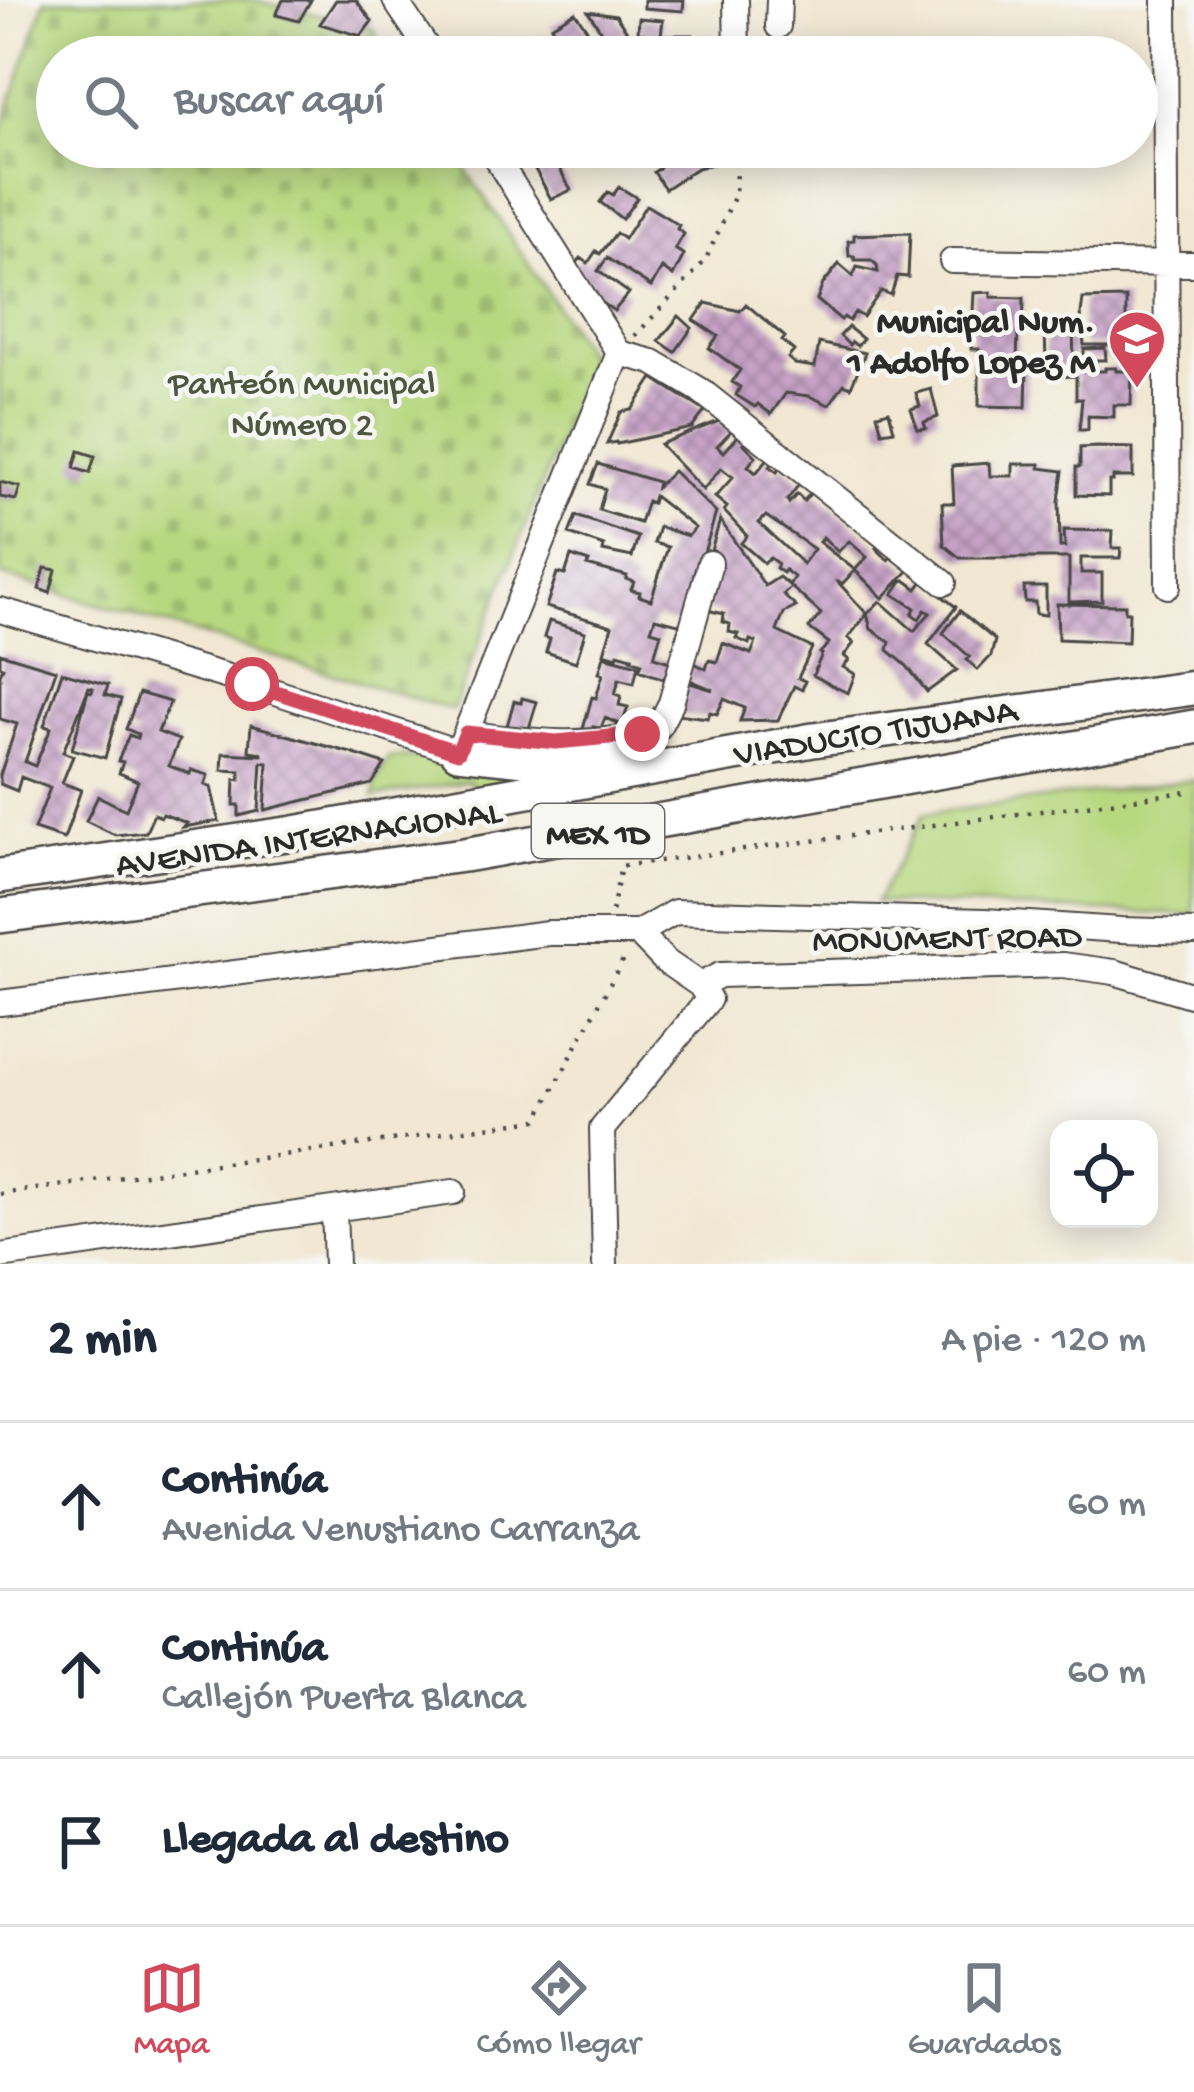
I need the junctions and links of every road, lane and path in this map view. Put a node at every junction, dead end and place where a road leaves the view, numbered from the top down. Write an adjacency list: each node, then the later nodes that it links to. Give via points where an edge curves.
1 (395, 0): 6 (street)
2 (736, 0): 7 (street)
3 (779, 0): 5 (street)
4 (1165, 0): 11 (street)
5 (778, 26)
6 (419, 36)
7 (737, 36)
8 (502, 168): 13 (street)
9 (736, 168): 13 (path, via 735,195 705,261)
10 (952, 261): 11 (street)
11 (1168, 264): 12 (street); 16 (street)
12 (1194, 264)
13 (619, 353): 15 (street, via 700,390); 22 (street)
14 (710, 563): 22 (street, via 658,728 604,740)
15 (944, 583)
16 (1168, 586)
17 (0, 610): 22 (street)
18 (1194, 688): 21 (highway, AVENIDA INTERNACIONAL / MEX 1D)
19 (1194, 703): 25 (highway, VIADUCTO TIJUANA, via 314,845)
20 (1194, 722): 26 (highway, VIADUCTO TIJUANA); 27 (highway, AVENIDA INTERNACIONAL / MEX 1D, via 464,855)
21 (813, 740): 22 (highway, via 592,760 512,759); 24 (highway, AVENIDA INTERNACIONAL / MEX 1D, via 294,833)
22 (462, 743)
23 (1194, 791): 29 (path, via 621,866)
24 (0, 876)
25 (0, 887)
26 (0, 903)
27 (0, 916)
28 (1194, 932): 30 (street, via 675,912)
29 (607, 933): 30 (street); 33 (street, via 548,933)
30 (638, 933): 31 (street); 35 (path, via 537,1120)
31 (700, 985): 32 (street, MONUMENT ROAD, via 720,975 1063,965); 39 (street, via 709,999 602,1129)
32 (1194, 996)
33 (0, 1003)
34 (453, 1192): 36 (street)
35 (0, 1194)
36 (334, 1209): 37 (street); 38 (street)
37 (0, 1256)
38 (336, 1264)
39 (605, 1264)

